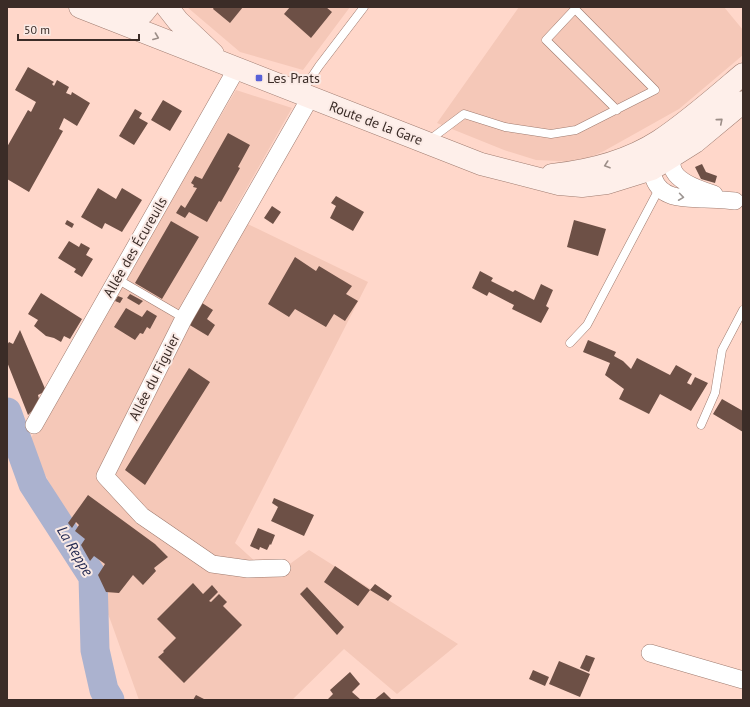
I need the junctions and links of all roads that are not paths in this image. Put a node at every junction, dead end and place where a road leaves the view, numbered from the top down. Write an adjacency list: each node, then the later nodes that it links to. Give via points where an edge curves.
1 (80, 7): 6 (main road, Route de la Gare, one-way to 6)
2 (100, 7): 3 (main road, via 135,18)
3 (148, 7)
4 (167, 7): 6 (main road, Route de la Gare, via 178,21)
5 (364, 7): 8 (lane, via 319,66)
6 (230, 66): 8 (main road, Route de la Gare); 17 (street, Allée des Écureuils)
7 (743, 74): 10 (main road, Route de la Gare)
8 (305, 96): 12 (main road, Route de la Gare); 19 (street, Allée du Figuier)
9 (743, 102): 14 (main road, Route de la Gare, one-way to 9)
10 (707, 105): 13 (main road, Route de la Gare, via 658,142); 14 (street, via 701,119 660,152)
11 (617, 110): 11 (lane, via 655,90 575,9 546,40); 12 (lane, via 576,130 551,134 505,127 464,114)
12 (426, 143): 15 (main road, Route de la Gare, via 482,164)
13 (632, 155): 14 (street); 15 (main road, Route de la Gare, one-way to 15, via 601,167)
14 (661, 169): 15 (main road, Route de la Gare, via 607,183 582,186 559,184); 16 (street, via 702,191); 20 (lane, via 587,325)
15 (532, 176)
16 (739, 202)
17 (117, 279): 19 (lane); 21 (street, Allée des Écureuils)
18 (743, 310): 22 (lane, via 722,350 715,393)
19 (184, 318): 23 (street, Allée du Figuier, via 105,476 142,516 212,564 248,569)
20 (570, 344)
21 (34, 425)
22 (701, 425)
23 (282, 568)
24 (650, 653): 25 (street)
25 (743, 680)

